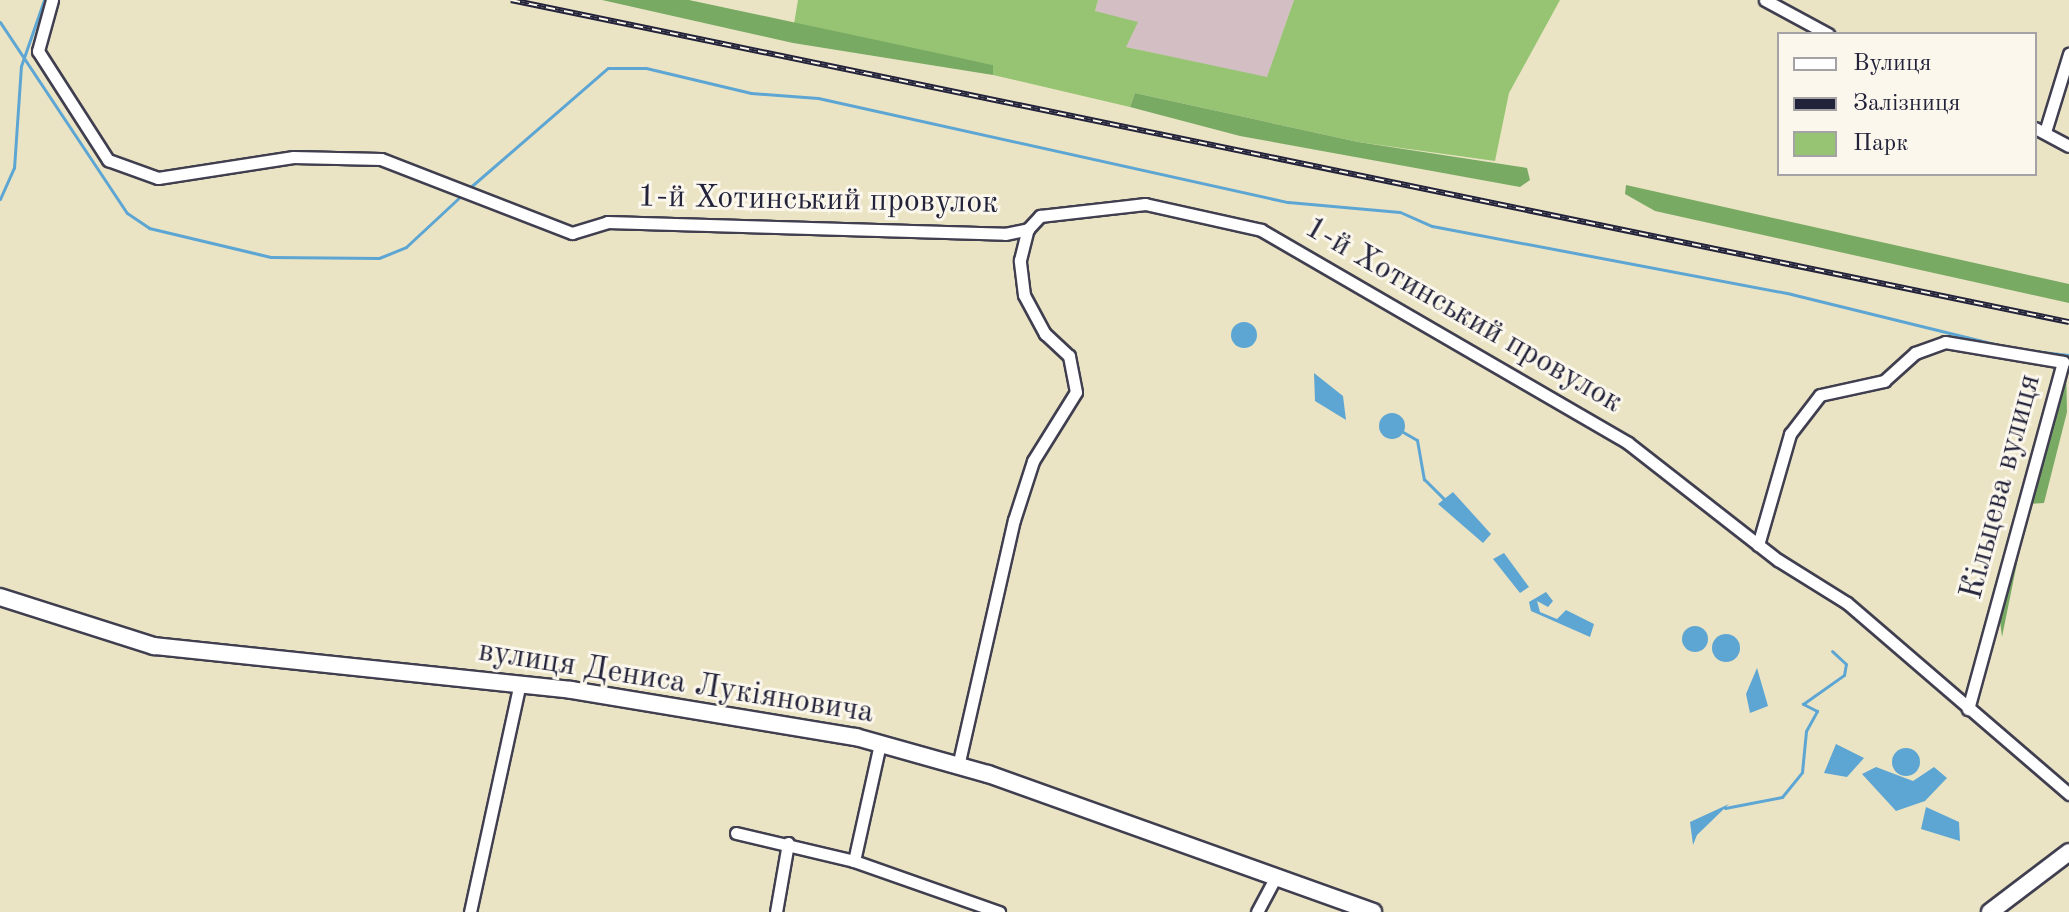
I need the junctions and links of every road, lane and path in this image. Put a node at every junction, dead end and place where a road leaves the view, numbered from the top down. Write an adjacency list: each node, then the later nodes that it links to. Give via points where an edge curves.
1 (52, 0): 7 (street, 1-й Хотинський провулок, via 38,51 108,160 158,178 293,157 381,159 572,233 607,222 932,235)
2 (1772, 2): 3 (street)
3 (1824, 32)
4 (2069, 54): 5 (street)
5 (2040, 130): 6 (street)
6 (2069, 146)
7 (1028, 229): 8 (street, 1-й Хотинський провулок, via 1040,216 1145,204 1261,230 1547,391 1628,443); 13 (street, via 1020,260 1024,295 1045,334 1069,356 1076,392 1033,461 1014,520)
8 (1758, 545): 11 (street, 1-й Хотинський провулок, via 1847,603); 11 (street, Кільцева вулиця, via 1790,434 1820,395 1884,381 1915,353 1945,342 2063,362)
9 (0, 597): 10 (highway, вулиця Дениса Лукіяновича, via 154,646)
10 (520, 683): 12 (highway, вулиця Дениса Лукіяновича); 21 (street)
11 (1968, 709): 14 (street, 1-й Хотинський провулок)
12 (880, 744): 13 (highway, вулиця Дениса Лукіяновича); 18 (street)
13 (958, 766): 19 (highway, вулиця Дениса Лукіяновича)
14 (2069, 794)
15 (736, 833): 16 (street)
16 (788, 843): 18 (street); 22 (street)
17 (2069, 852): 25 (highway)
18 (854, 861): 23 (street)
19 (1276, 877): 20 (street); 24 (highway, вулиця Дениса Лукіяновича)
20 (1261, 911)
21 (470, 912)
22 (776, 912)
23 (999, 912)
24 (1373, 912)
25 (1990, 912)

